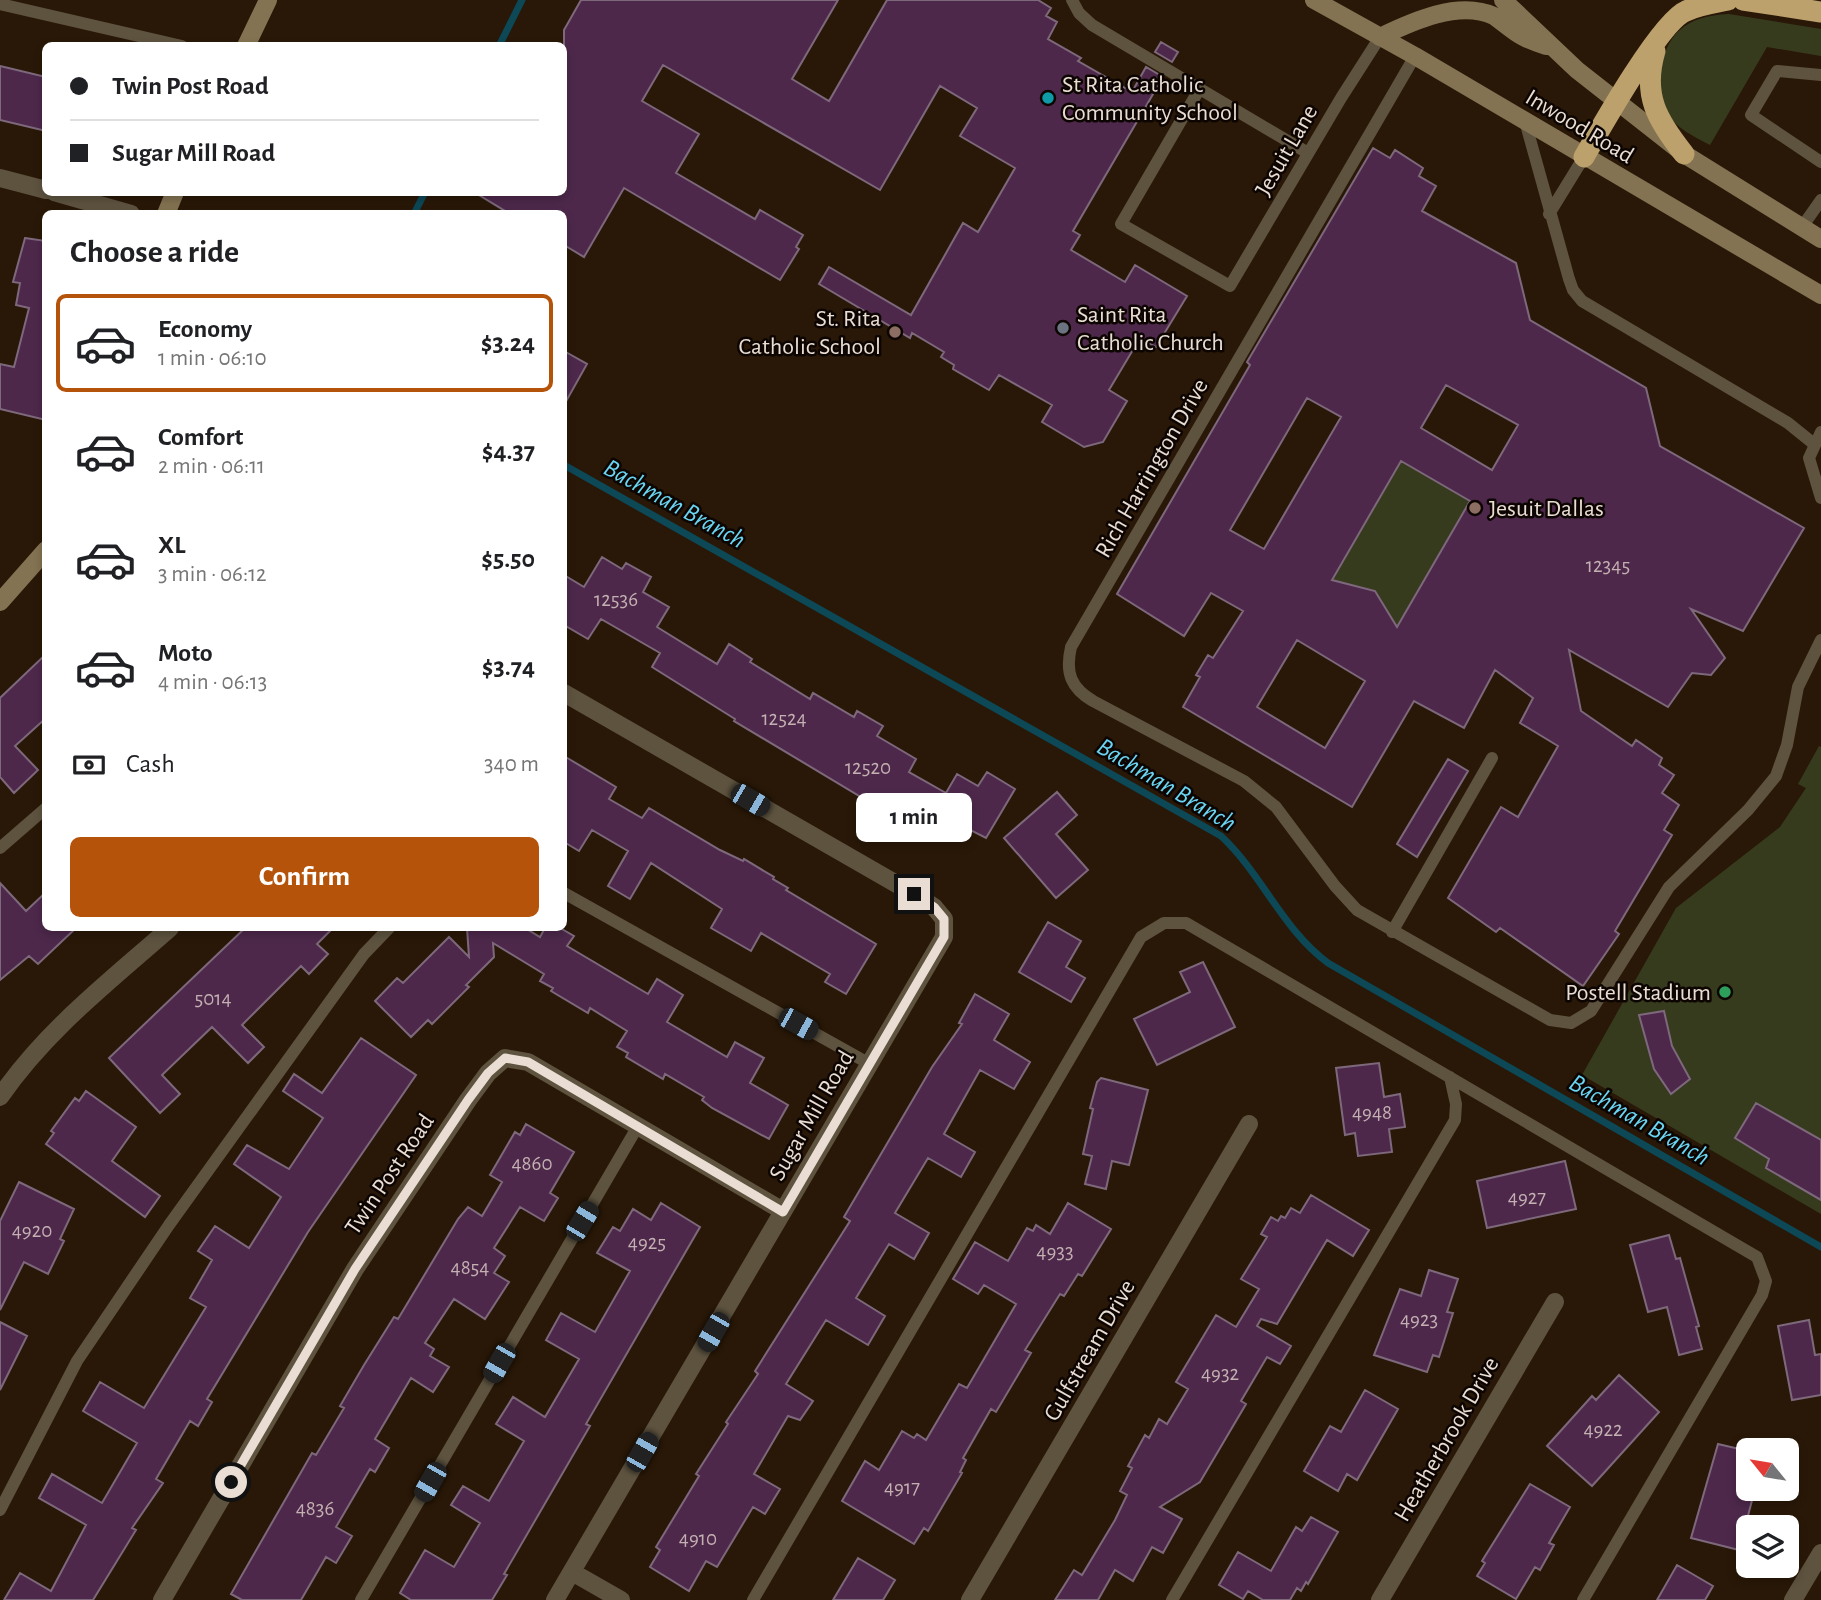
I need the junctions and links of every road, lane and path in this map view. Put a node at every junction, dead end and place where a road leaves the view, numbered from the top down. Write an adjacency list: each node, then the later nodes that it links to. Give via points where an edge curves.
1 (268, 0): 12 (main road)
2 (1072, 0): 16 (lane, via 1092,25)
3 (1314, 0): 9 (main road, Inwood Road)
4 (1503, 0): 13 (main road, Inwood Road)
5 (1728, 0): 10 (highway, via 1683,11)
6 (1744, 0): 8 (highway)
7 (0, 4): 11 (lane)
8 (1821, 12)
9 (1380, 37): 13 (main road, via 1435,11 1462,7 1493,15 1518,37); 14 (main road, Inwood Road); 19 (lane, Jesuit Lane)
10 (1659, 40): 17 (highway); 20 (highway, via 1648,86 1662,125)
11 (165, 42)
12 (248, 42)
13 (1553, 49): 17 (main road, Inwood Road)
14 (1415, 56): 18 (main road, Inwood Road); 45 (lane, Rich Harrington Drive, via 1071,647 1068,660 1070,678 1082,695 1262,794 1345,898)
15 (1821, 75): 22 (lane, via 1777,71 1751,115)
16 (1200, 88): 19 (lane); 19 (lane, Jesuit Lane, via 1121,224 1230,286)
17 (1615, 101): 20 (main road, Inwood Road); 21 (highway)
18 (1525, 121): 21 (main road, Inwood Road); 28 (lane)
19 (1308, 153)
20 (1684, 154): 29 (main road, Inwood Road)
21 (1584, 157): 28 (lane); 31 (main road, Inwood Road)
22 (1821, 162)
23 (0, 178): 24 (street)
24 (42, 189)
25 (68, 196): 27 (street)
26 (1821, 200): 29 (lane)
27 (117, 210)
28 (1549, 214): 33 (lane, via 1573,290 1582,301 1788,423)
29 (1802, 227): 30 (main road, Inwood Road)
30 (1821, 239)
31 (1821, 295)
32 (1821, 432): 33 (lane)
33 (1814, 444): 34 (lane, via 1808,458)
34 (1821, 498)
35 (42, 555): 36 (main road)
36 (0, 602)
37 (1821, 640): 45 (lane, via 1798,687 1776,776 1669,887 1603,995 1581,1019 1571,1023 1550,1020)
38 (567, 695): 46 (street, Sugar Mill Road, via 934,907 944,919 944,937)
39 (1492, 758): 45 (lane)
40 (42, 811): 41 (lane)
41 (0, 848)
42 (567, 895): 46 (lane)
43 (167, 931): 48 (street, via 52,1032)
44 (386, 931): 53 (lane, via 364,954 77,1361)
45 (1392, 932)
46 (868, 1063): 51 (street, Sugar Mill Road)
47 (1450, 1077): 60 (lane, via 1186,923 1164,923 1141,937); 62 (lane, via 1455,1120); 64 (lane, via 1757,1257 1766,1280 1742,1330)
48 (0, 1097)
49 (1249, 1125): 61 (street, Gulfstream Drive)
50 (638, 1126): 51 (street, Twin Post Road); 56 (street, Twin Post Road, via 528,1062 505,1058 488,1073 355,1269); 57 (lane)
51 (783, 1212): 55 (street, Sugar Mill Road)
52 (1555, 1302): 63 (street, Heatherbrook Drive)
53 (0, 1510)
54 (1821, 1553): 65 (street)
55 (572, 1572): 58 (street, Sugar Mill Road); 59 (street)
56 (162, 1600)
57 (361, 1600)
58 (555, 1600)
59 (621, 1600)
60 (753, 1600)
61 (970, 1600)
62 (1172, 1600)
63 (1380, 1600)
64 (1583, 1600)
65 (1793, 1600)

